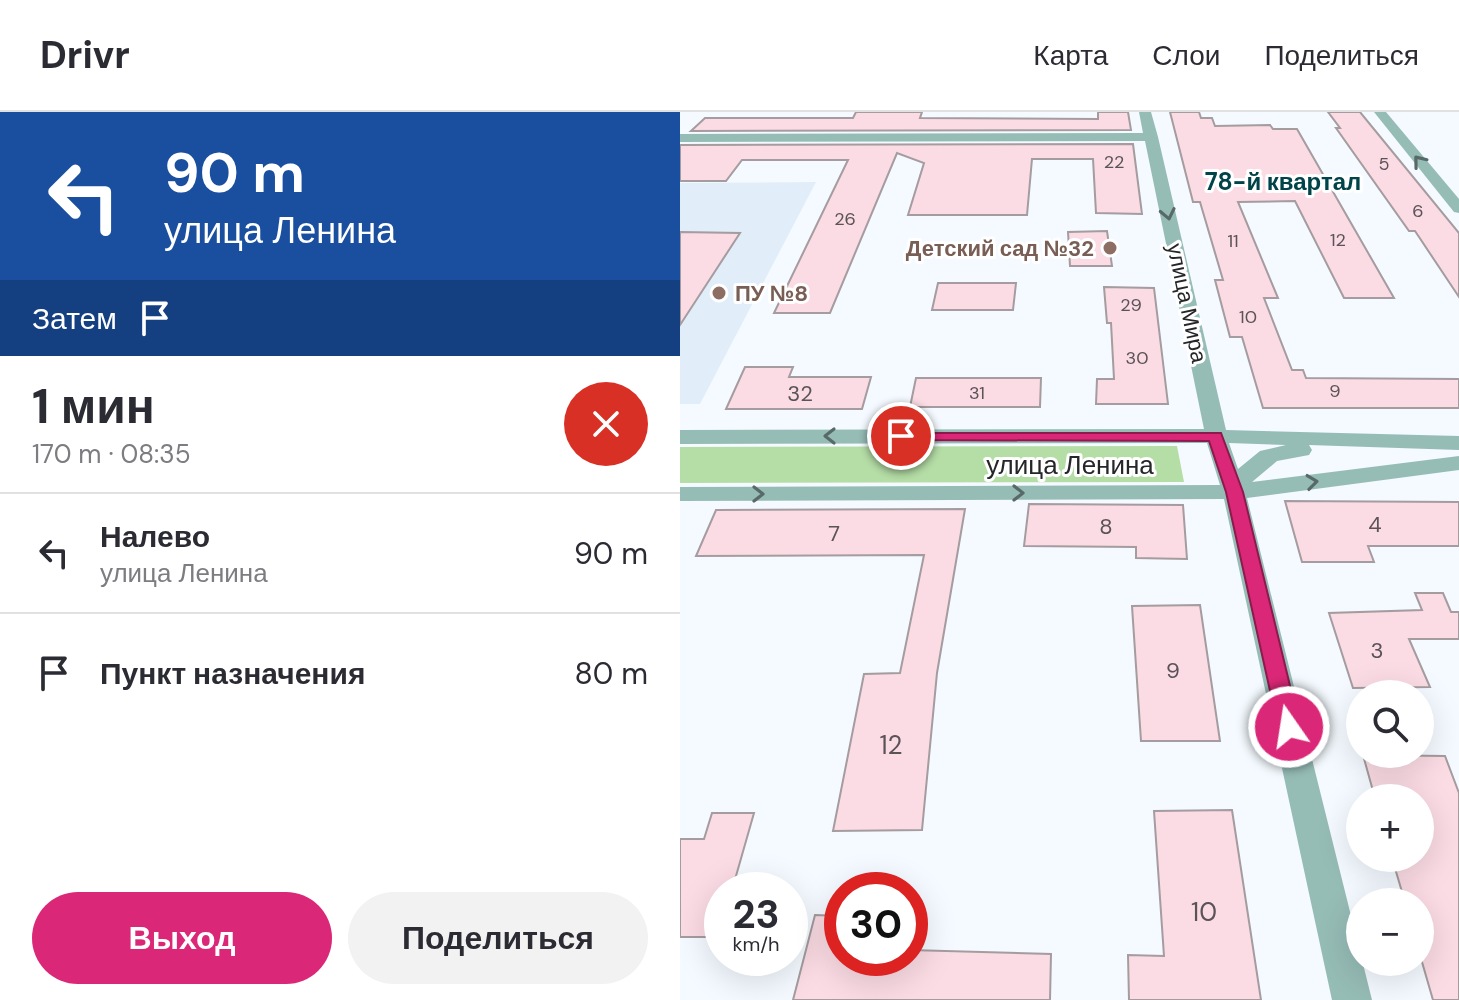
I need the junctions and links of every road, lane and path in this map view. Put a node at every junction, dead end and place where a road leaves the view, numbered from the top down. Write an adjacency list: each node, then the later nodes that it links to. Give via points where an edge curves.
1 (1145, 112): 3 (street, улица Мира)
2 (1380, 112): 5 (street, one-way to 2)
3 (1152, 137): 4 (street); 6 (street, улица Мира, one-way to 6)
4 (680, 138)
5 (1459, 209)
6 (1216, 436): 7 (street, улица Ленина, one-way to 7); 8 (street, улица Ленина); 10 (street, улица Мира)
7 (680, 437)
8 (1448, 443): 10 (street, via 1269,456 1252,464)
9 (1459, 463): 10 (street, улица Ленина, one-way to 9)
10 (1234, 492): 11 (street, улица Ленина, one-way to 10); 12 (street, улица Мира)
11 (680, 494)
12 (1352, 1000)

